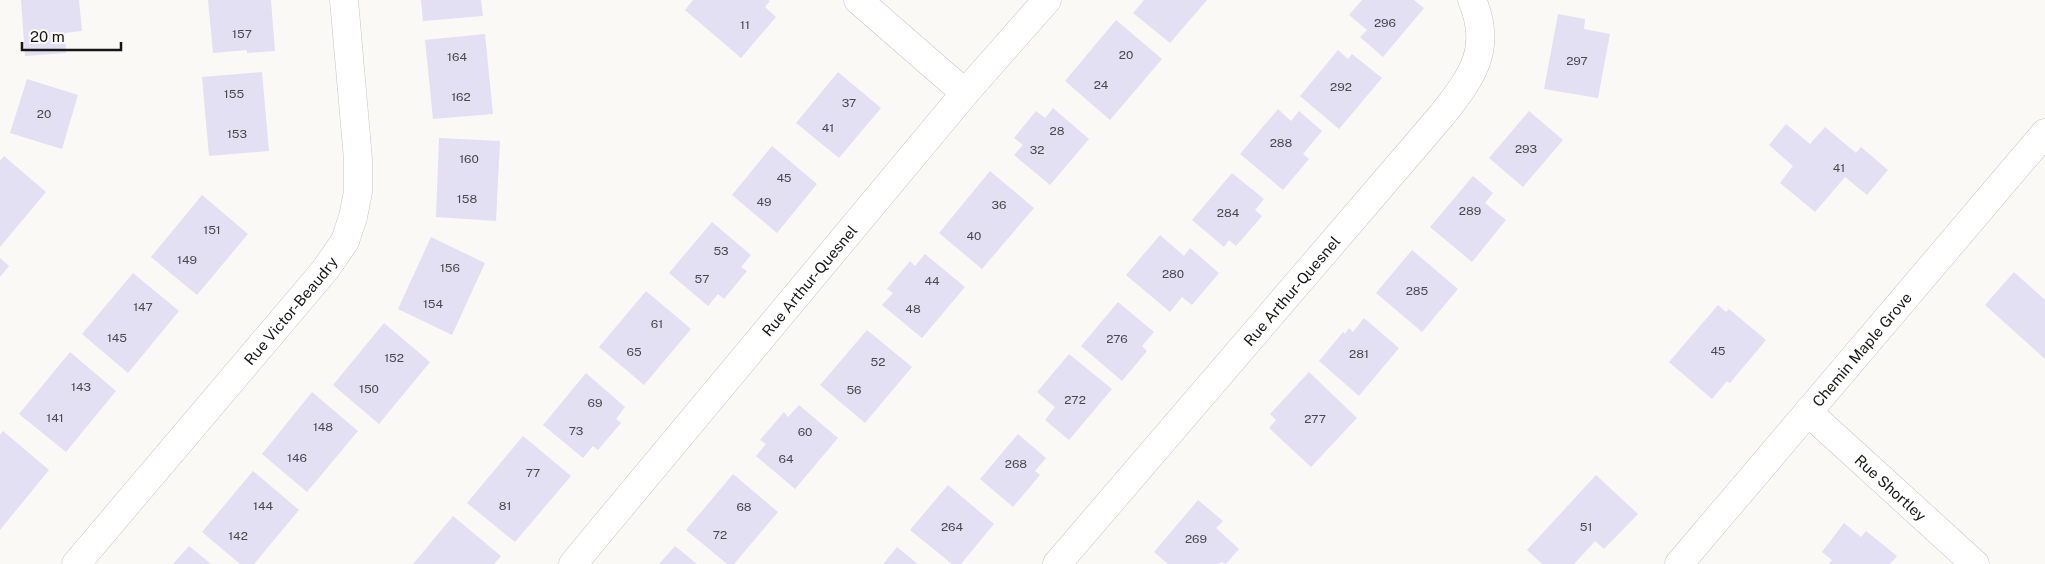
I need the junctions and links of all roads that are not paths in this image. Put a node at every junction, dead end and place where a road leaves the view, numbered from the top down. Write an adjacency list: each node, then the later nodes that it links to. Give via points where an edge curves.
1 (344, 0): 8 (street, Rue Victor-Beaudry, via 358,159 358,192 345,241 325,270)
2 (858, 0): 5 (street)
3 (1047, 0): 5 (street, Rue Arthur-Quesnel)
4 (1472, 0): 10 (street, Rue Arthur-Quesnel, via 1479,17 1480,42 1477,63 1465,87)
5 (965, 92): 9 (street, Rue Arthur-Quesnel)
6 (2045, 133): 7 (street, Chemin Maple Grove)
7 (1808, 412): 11 (street, Chemin Maple Grove); 12 (street, Rue Shortley)
8 (76, 564)
9 (573, 564)
10 (1058, 564)
11 (1679, 564)
12 (1975, 564)

